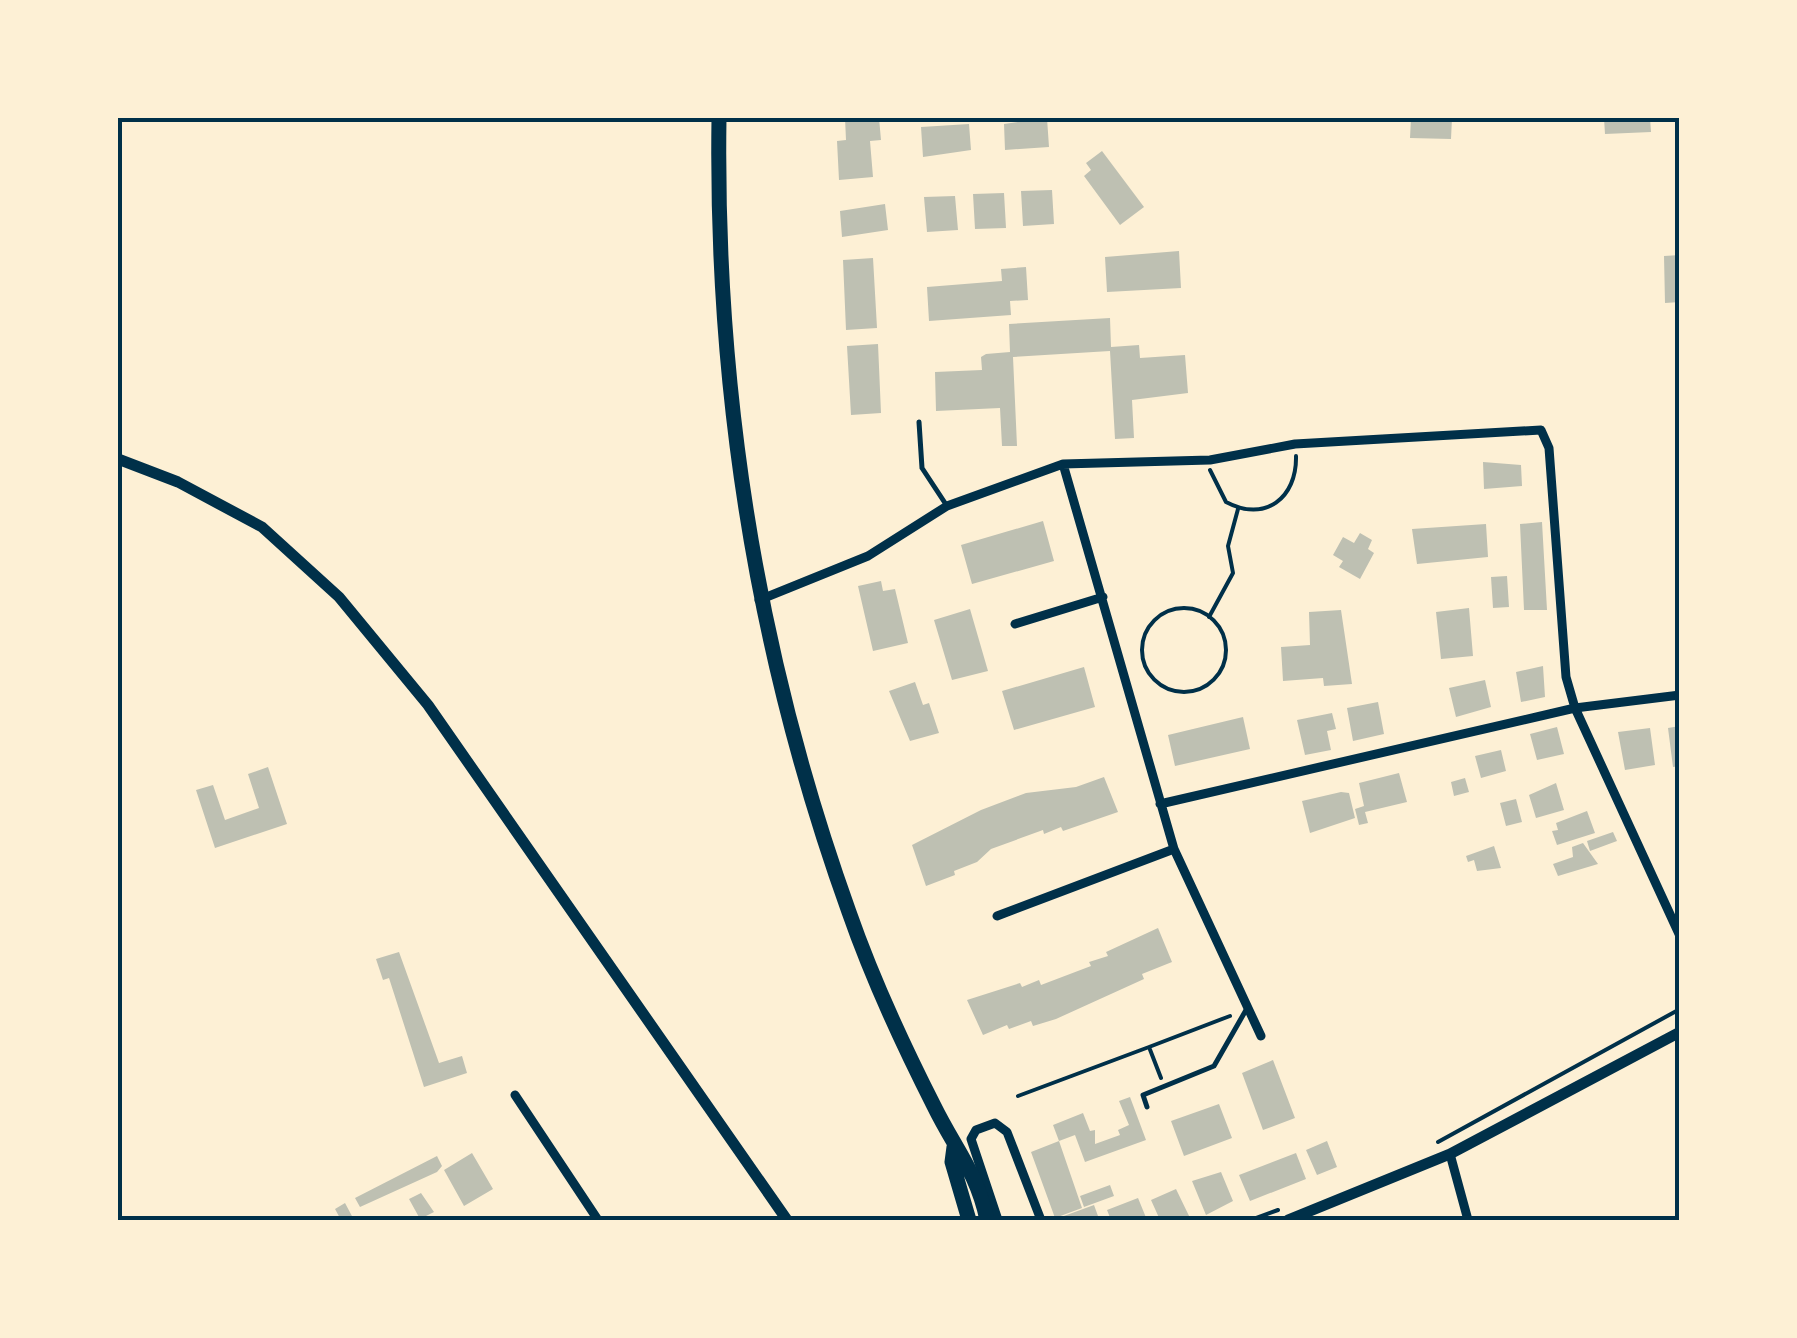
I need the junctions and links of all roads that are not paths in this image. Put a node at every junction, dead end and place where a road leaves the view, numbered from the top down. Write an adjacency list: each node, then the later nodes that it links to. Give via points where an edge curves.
1 (719, 118): 7 (main road, via 722,323)
2 (919, 422): 5 (lane, via 922,468)
3 (118, 458): 23 (street, via 262,527 339,597 428,705)
4 (1063, 464): 5 (street); 6 (street); 10 (street, via 1210,460 1295,444 1541,430 1549,448 1566,677)
5 (948, 506): 7 (street, via 868,556)
6 (1103, 597): 8 (street); 11 (street)
7 (759, 600): 20 (main road, via 796,750 850,914)
8 (1015, 624)
9 (1680, 695): 10 (street)
10 (1575, 708): 11 (street); 14 (street)
11 (1160, 804): 12 (street)
12 (1174, 849): 13 (street); 15 (street)
13 (997, 916)
14 (1680, 936)
15 (1246, 1010): 17 (street); 19 (lane, via 1214,1066 1143,1095)
16 (1680, 1032): 21 (street)
17 (1261, 1036)
18 (515, 1095): 22 (street)
19 (1147, 1107)
20 (954, 1147): 24 (main road); 25 (main road, via 974,1172)
21 (1450, 1154): 28 (street); 29 (street)
22 (598, 1220)
23 (787, 1220)
24 (968, 1220)
25 (987, 1220)
26 (998, 1220): 27 (street, via 971,1139 994,1123 1007,1132)
27 (1041, 1220)
28 (1288, 1220)
29 (1468, 1220)

